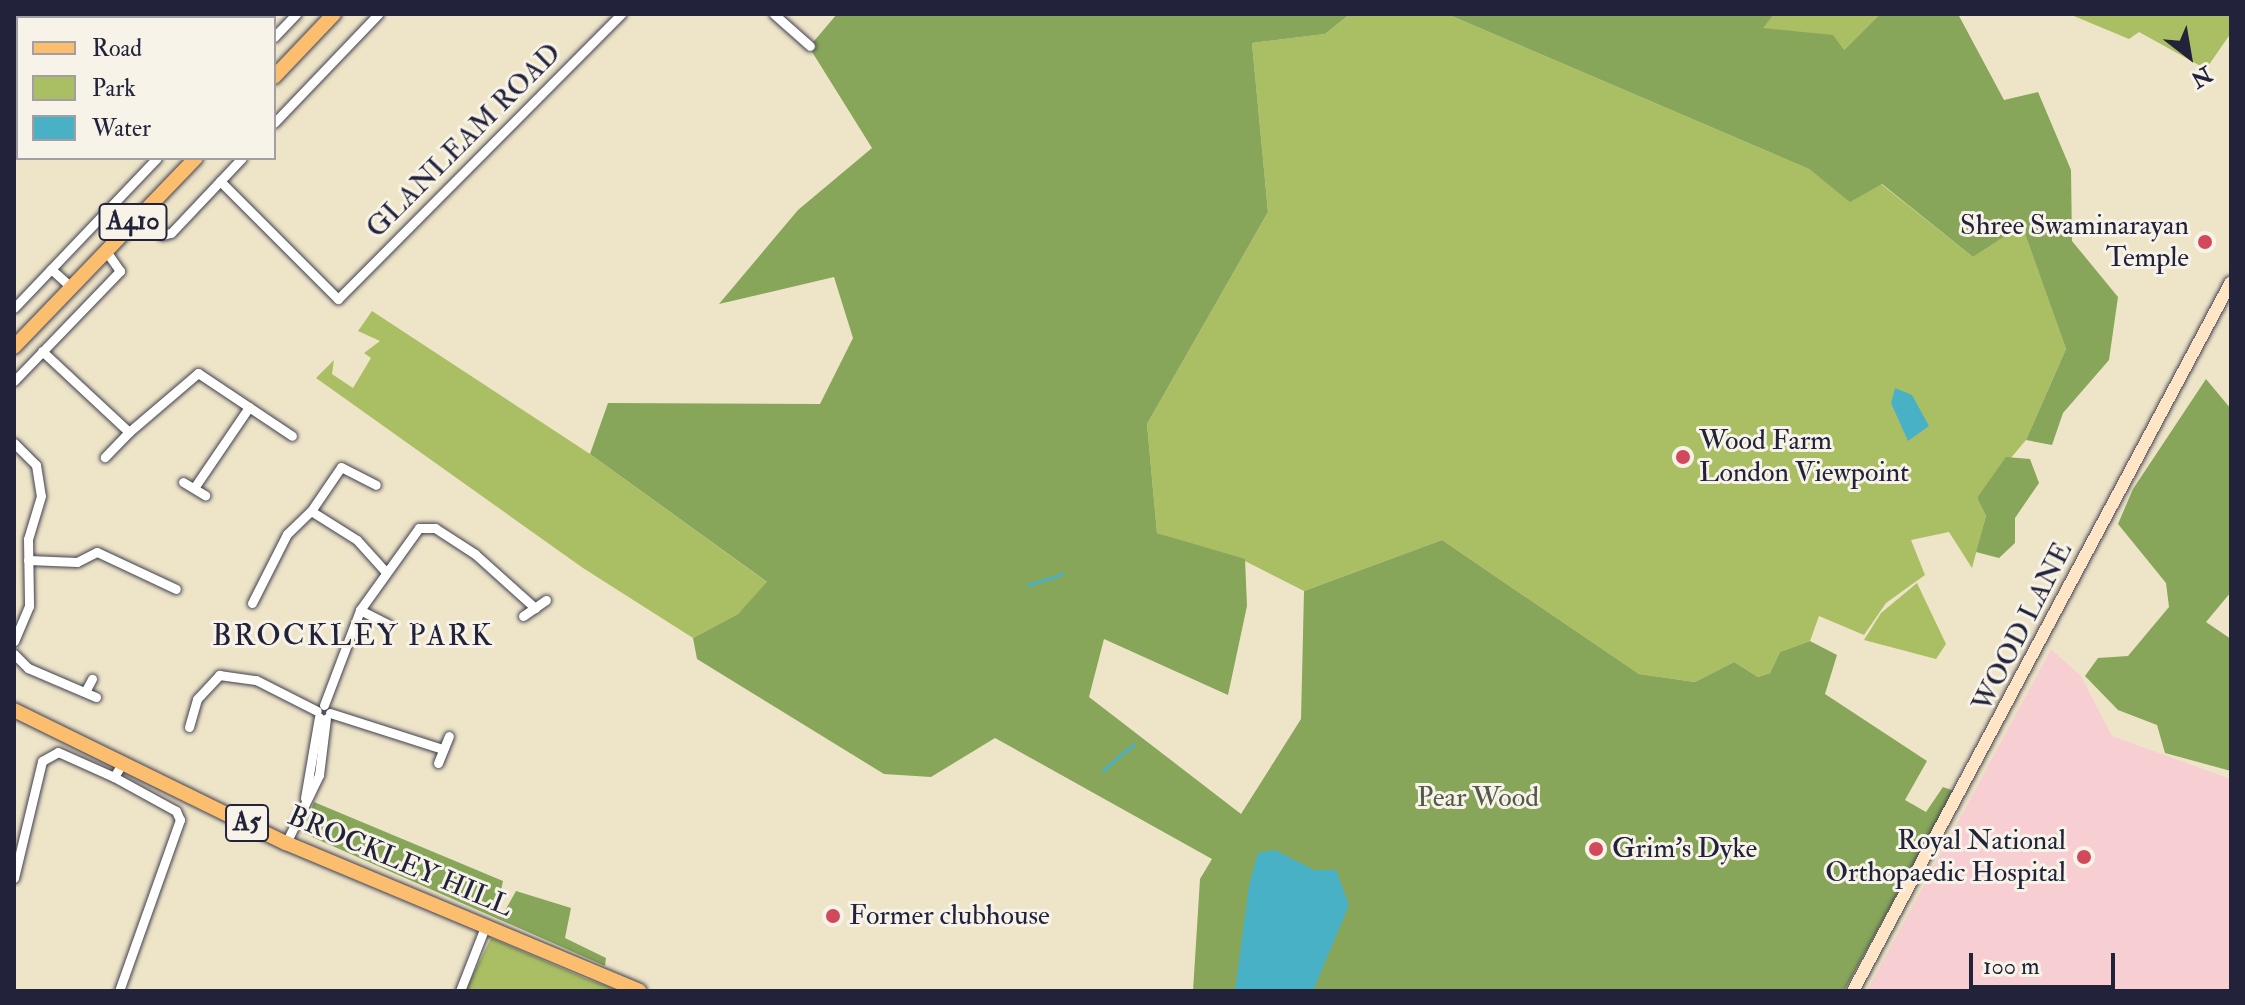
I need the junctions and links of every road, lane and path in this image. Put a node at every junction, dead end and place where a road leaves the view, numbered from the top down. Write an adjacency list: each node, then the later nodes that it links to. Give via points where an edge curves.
1 (296, 14): 6 (street)
2 (378, 14): 9 (street)
3 (621, 14): 13 (street, GLANLEAM ROAD, via 338,299)
4 (774, 14): 7 (street)
5 (330, 16): 8 (main road)
6 (276, 35)
7 (810, 46)
8 (276, 75)
9 (276, 121)
10 (155, 160): 16 (street)
11 (194, 160): 14 (main road, A410)
12 (240, 160): 13 (street)
13 (220, 181): 14 (street, via 167,236)
14 (140, 215): 15 (main road, A410)
15 (106, 251): 18 (main road, A410); 21 (street, via 120,271)
16 (51, 269): 18 (street); 19 (street)
17 (2231, 282): 61 (street, WOOD LANE)
18 (71, 287): 20 (main road, A410)
19 (14, 308)
20 (14, 347)
21 (42, 351): 22 (street); 24 (street)
22 (14, 381)
23 (249, 407): 24 (street, via 194,374); 25 (street); 30 (street)
24 (129, 432): 27 (street)
25 (292, 436)
26 (14, 443): 33 (street, via 40,477)
27 (105, 457)
28 (183, 482): 30 (street)
29 (376, 485): 32 (street, via 350,467 337,469)
30 (194, 488): 31 (street)
31 (205, 495)
32 (311, 511): 34 (street, via 357,540); 37 (street, via 287,534)
33 (28, 560): 35 (street, via 77,562 97,552); 42 (street, via 29,606)
34 (385, 571): 38 (street, via 415,531 429,526 475,554); 39 (street)
35 (176, 589)
36 (546, 600): 38 (street)
37 (252, 603)
38 (535, 608): 40 (street)
39 (360, 610): 41 (street); 48 (street)
40 (523, 616)
41 (388, 624)
42 (14, 641)
43 (14, 654): 45 (street, via 28,668)
44 (92, 679): 45 (street)
45 (85, 692): 46 (street)
46 (96, 697)
47 (14, 710): 52 (main road, BROCKLEY HILL / A5)
48 (323, 713): 49 (street, via 256,680 219,675 197,699); 51 (street); 55 (street, via 321,767)
49 (189, 727)
50 (449, 736): 51 (street)
51 (443, 749): 53 (street)
52 (123, 762): 54 (street); 55 (main road, BROCKLEY HILL / A5)
53 (438, 763)
54 (114, 777): 56 (street, via 58,752 42,761); 58 (street, via 176,811 180,820)
55 (286, 843): 57 (main road, BROCKLEY HILL / A5)
56 (14, 878)
57 (485, 927): 59 (street); 60 (main road, BROCKLEY HILL / A5)
58 (119, 991)
59 (460, 991)
60 (639, 991)
61 (1853, 991)

